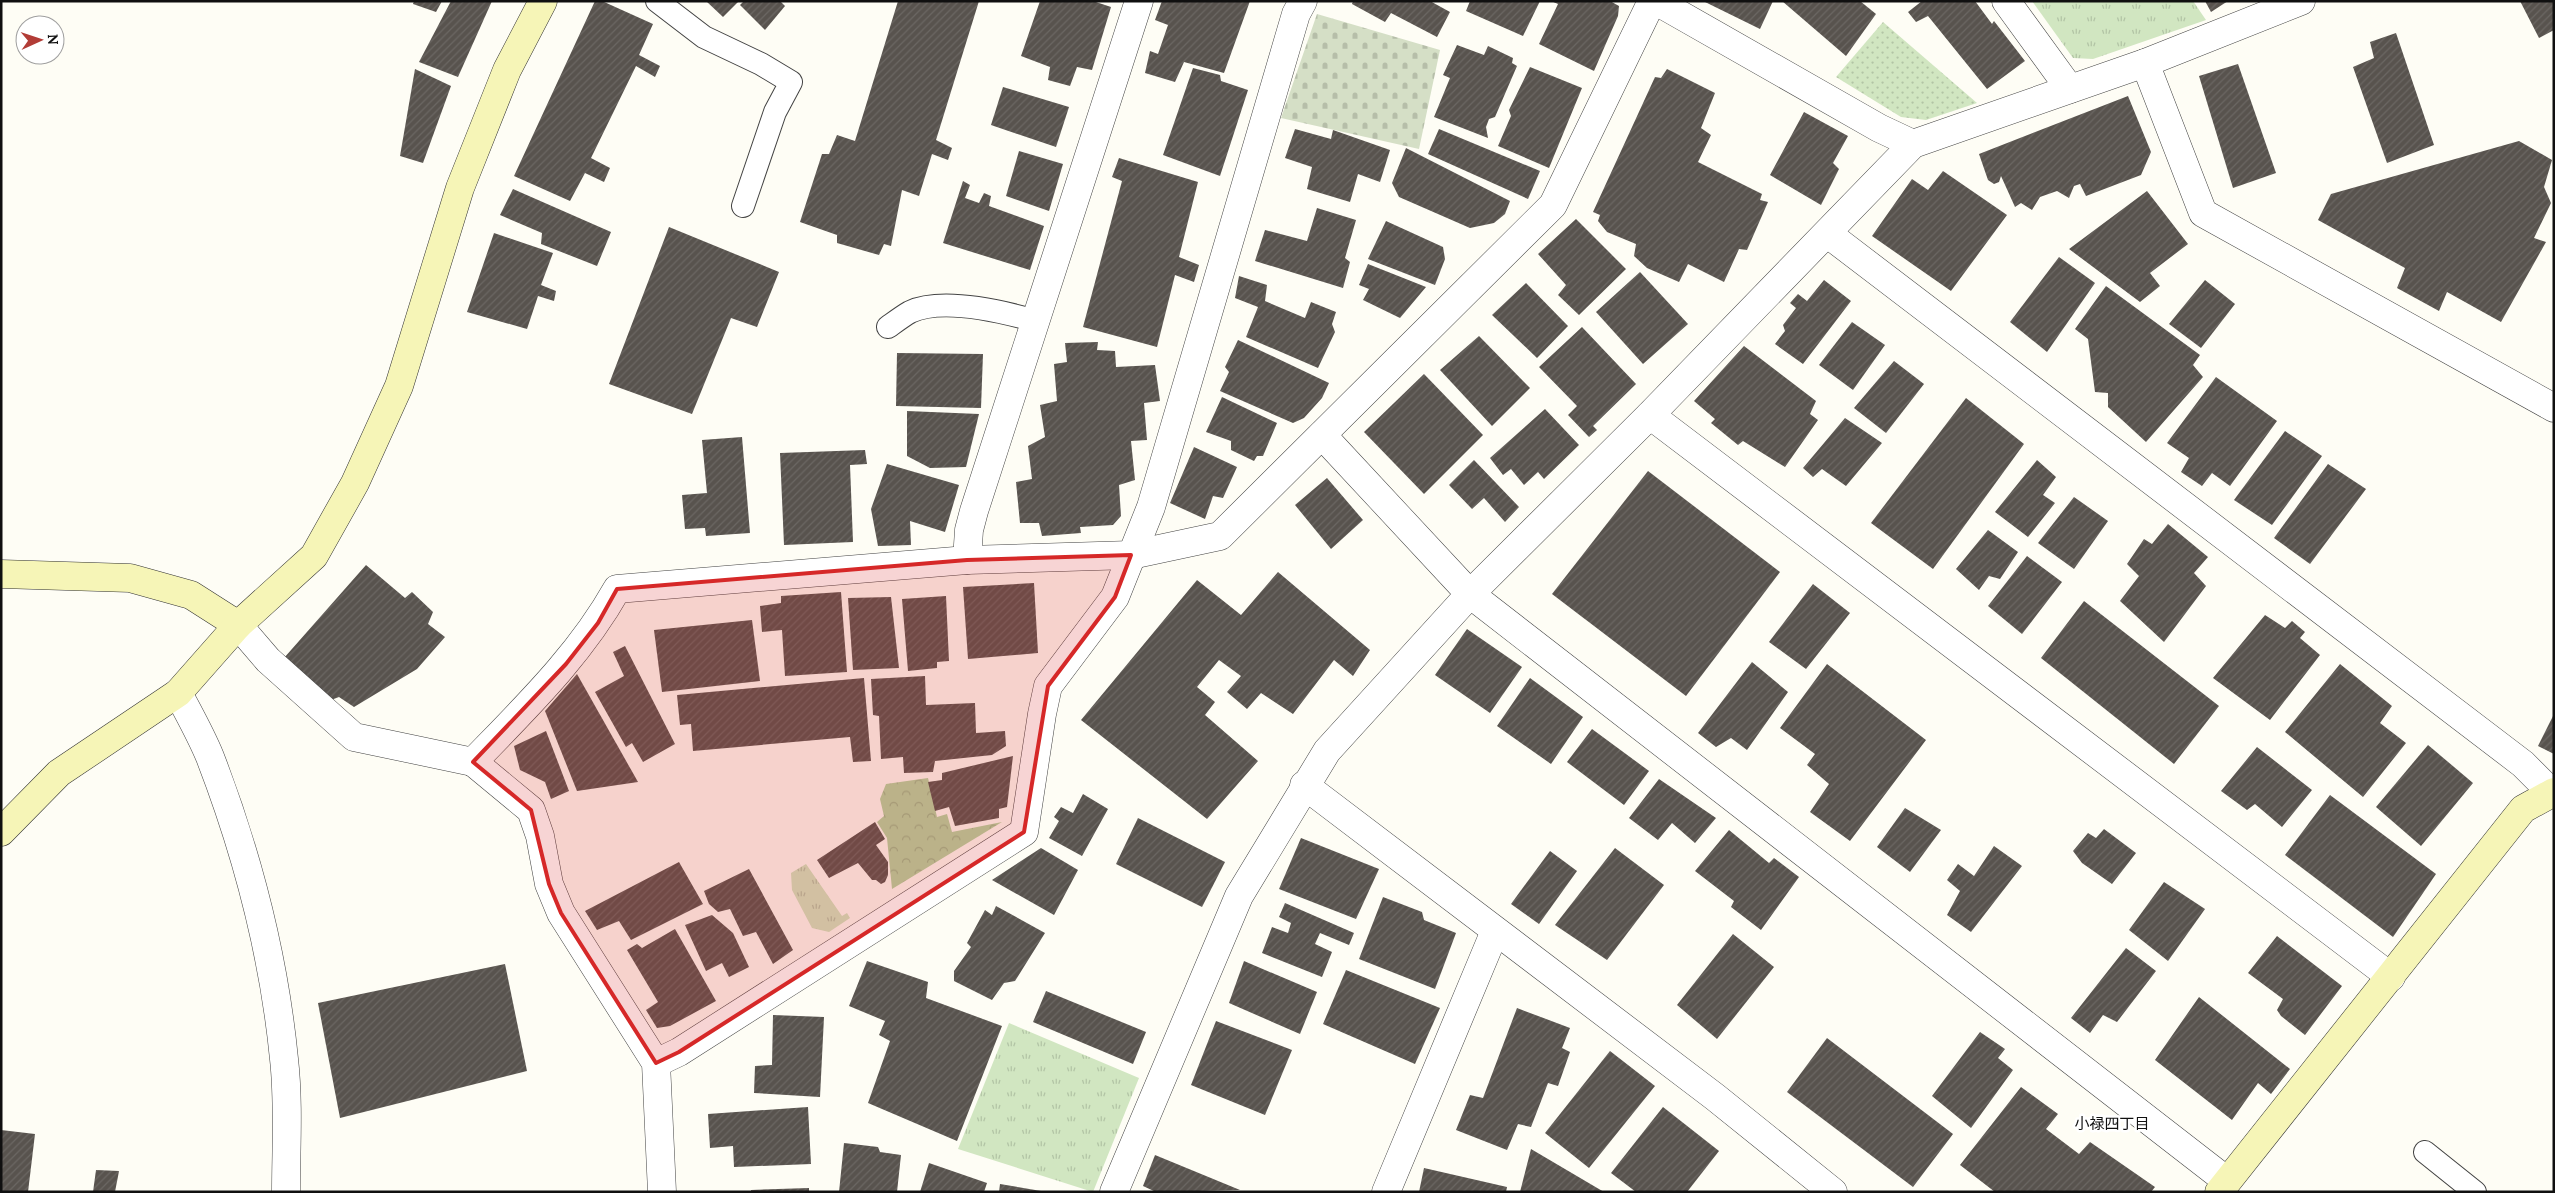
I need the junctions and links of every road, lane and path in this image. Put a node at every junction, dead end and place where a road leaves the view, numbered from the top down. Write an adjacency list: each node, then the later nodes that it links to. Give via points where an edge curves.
1 (543, 1): 22 (street, via 507,70 460,188 399,386 355,483 314,556)
2 (657, 1): 11 (lane, via 704,37 792,82 775,112)
3 (1139, 1): 13 (street)
4 (1303, 1): 18 (street, via 1293,24 1152,507)
5 (1654, 1): 10 (street); 17 (street, via 1553,205)
6 (2006, 1): 9 (street)
7 (2301, 1): 8 (street)
8 (2145, 63): 9 (street); 15 (street, via 2203,214)
9 (2070, 89): 10 (street)
10 (1913, 144): 12 (street)
11 (743, 206)
12 (1828, 234): 16 (street); 26 (street, via 2523,764)
13 (1036, 321): 14 (lane, via 996,310 937,307 911,311); 19 (street, via 974,511)
14 (888, 327)
15 (2554, 408)
16 (1650, 416): 21 (street); 29 (street)
17 (1322, 435): 18 (street, via 1220,536); 21 (street)
18 (1131, 555): 19 (street); 30 (street, via 1115,597 1048,686 1024,832 679,1052)
19 (967, 560): 24 (street, via 618,589 598,623 566,664)
20 (1, 574): 22 (street, via 130,578 191,595)
21 (1470, 594): 25 (street, via 1327,751); 32 (street)
22 (238, 625): 23 (street); 24 (street, via 268,660 354,737)
23 (178, 693): 27 (street, via 59,773); 33 (street, via 209,756 260,919 277,1000 285,1061)
24 (473, 762): 30 (street, via 532,810 549,884 561,913)
25 (1304, 785): 28 (street); 35 (street, via 1239,896)
26 (2552, 792): 29 (street, via 2523,809)
27 (1, 832)
28 (1495, 931): 36 (street); 37 (street, via 1707,1091)
29 (2391, 977): 32 (street)
30 (656, 1063): 34 (street)
31 (2425, 1152): 38 (lane)
32 (2223, 1186)
33 (286, 1192)
34 (662, 1192)
35 (1114, 1192)
36 (1386, 1192)
37 (1833, 1192)
38 (2475, 1192)

